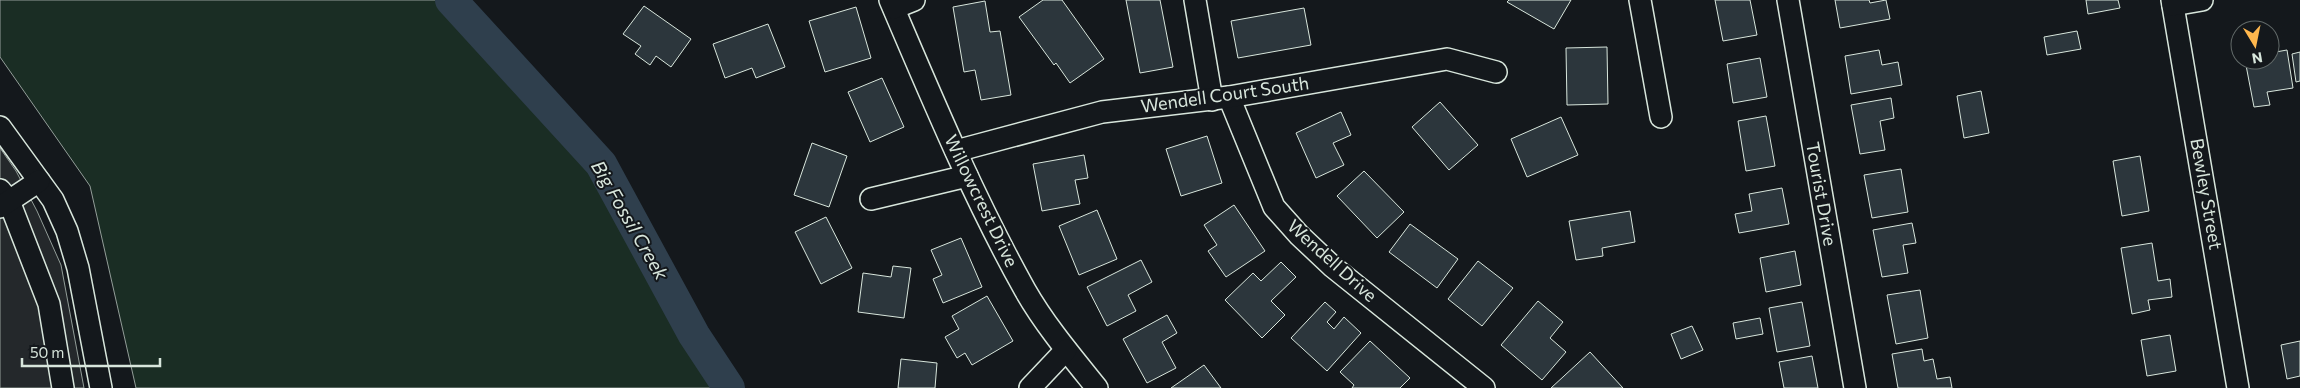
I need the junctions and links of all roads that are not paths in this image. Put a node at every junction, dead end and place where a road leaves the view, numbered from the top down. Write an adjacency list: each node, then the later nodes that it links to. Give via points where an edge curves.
1 (914, 0): 7 (street)
2 (1195, 0): 9 (street, Wendell Drive)
3 (1640, 0): 10 (street)
4 (1788, 0): 23 (street, Tourist Drive)
5 (2202, 0): 6 (street)
6 (2172, 3): 24 (street, Bewley Street)
7 (892, 4): 12 (street, Willowcrest Drive)
8 (1496, 72): 9 (street, Wendell Court South, via 1447,59)
9 (1221, 99): 12 (street, Wendell Court South, via 1102,112); 22 (street, Wendell Drive, via 1274,207 1299,236)
10 (1661, 117)
11 (0, 127): 14 (street)
12 (956, 151): 13 (street, Willowcrest Drive)
13 (967, 176): 15 (street); 17 (street, Willowcrest Drive, via 1026,291)
14 (39, 181): 16 (street); 19 (street, via 56,208 78,268)
15 (871, 199)
16 (3, 200): 18 (street, via 49,304)
17 (1066, 350): 20 (street); 21 (street, Willowcrest Drive)
18 (63, 388)
19 (101, 388)
20 (1030, 388)
21 (1097, 388)
22 (1484, 388)
23 (1855, 388)
24 (2238, 388)

